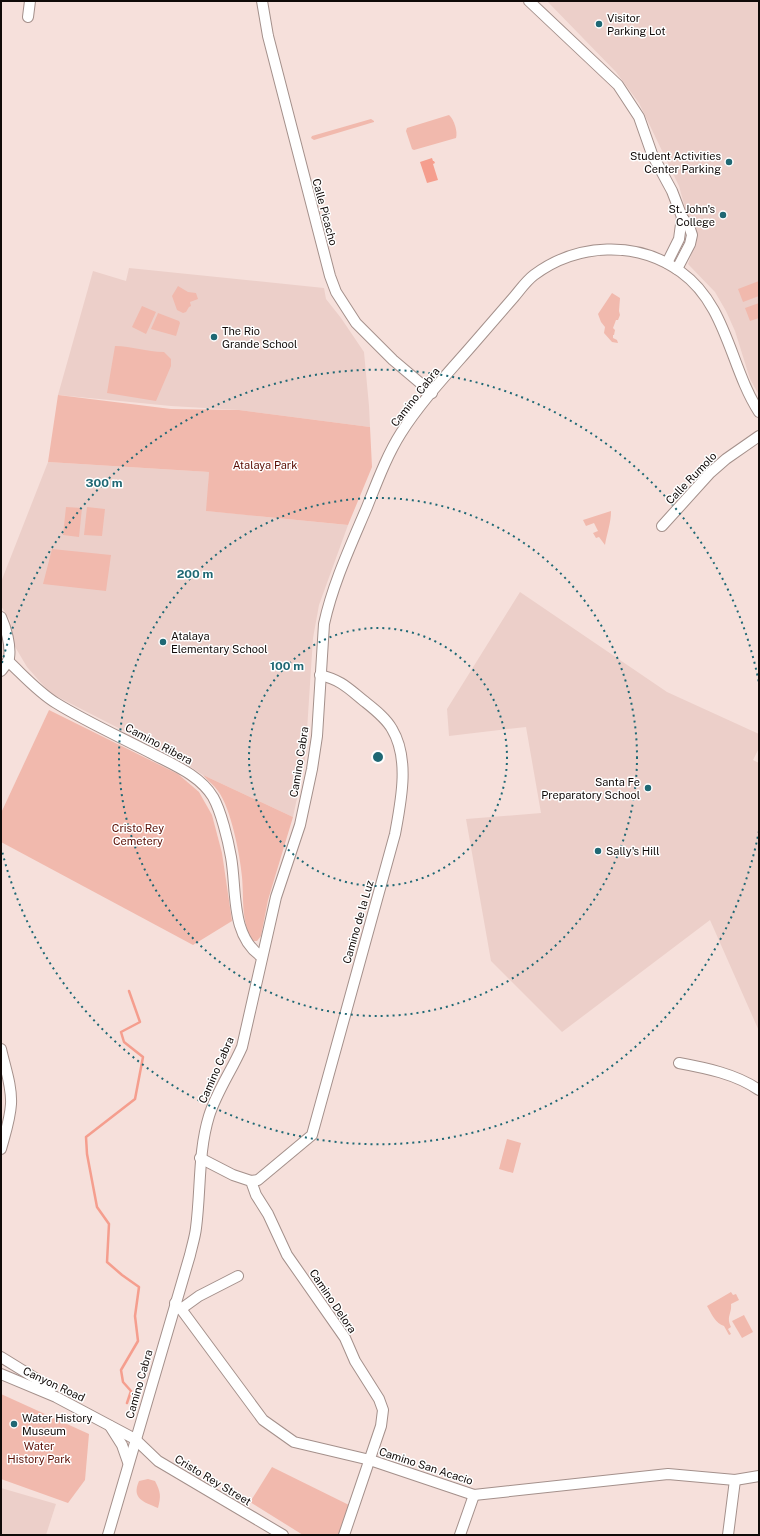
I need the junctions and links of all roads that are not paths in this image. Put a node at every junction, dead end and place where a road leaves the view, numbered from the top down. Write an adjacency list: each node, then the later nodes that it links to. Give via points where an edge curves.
1 (30, 1): 4 (street)
2 (262, 1): 6 (street, Calle Picacho, via 268,36 304,178 336,292 356,323 393,360)
3 (529, 1): 5 (street, via 618,85 639,117 652,154 692,235 690,244)
4 (28, 17)
5 (672, 266): 6 (street, Camino Cabra, via 634,251 618,249 599,249 560,259 532,276); 7 (street, via 698,287 713,307 742,381)
6 (432, 393): 13 (street, Camino Cabra, via 397,440 337,581 327,607)
7 (759, 412)
8 (759, 436): 9 (street, Calle Rumolo, via 710,473)
9 (662, 526)
10 (1, 617): 11 (street, via 9,651)
11 (8, 661): 12 (street); 14 (street, Camino Ribera, via 54,702 184,770 204,785 219,810 231,857 238,920 247,943)
12 (1, 671)
13 (320, 674): 14 (street, Camino Cabra, via 317,736 312,769 300,824 276,897); 20 (street, Camino de la Luz, via 342,683 392,728 400,746 402,763 399,812 312,1135 258,1180)
14 (262, 957): 19 (street, Camino Cabra, via 242,1047 214,1099)
15 (1, 1049): 18 (street, via 11,1103)
16 (679, 1064): 17 (street, via 723,1073)
17 (759, 1090)
18 (1, 1149)
19 (200, 1158): 20 (street); 22 (street, Camino Cabra, via 196,1227)
20 (251, 1181): 28 (street, Camino Delora, via 287,1255 345,1338 355,1361 382,1406 381,1426)
21 (238, 1276): 22 (street)
22 (178, 1306): 27 (street, Camino Cabra); 28 (street, Camino San Acacio, via 262,1420 294,1442)
23 (1, 1357): 25 (street, via 35,1378)
24 (1, 1374): 25 (street, Canyon Road)
25 (56, 1397): 26 (street, Canyon Road)
26 (109, 1425): 27 (street, Canyon Road); 29 (street, via 122,1445)
27 (135, 1439): 29 (street); 34 (street, Cristo Rey Street, via 158,1461)
28 (370, 1460): 32 (street, Camino San Acacio); 35 (street, Camino Delora)
29 (128, 1462): 33 (street)
30 (759, 1476): 31 (street, Camino San Acacio)
31 (735, 1480): 32 (street, Camino San Acacio, via 668,1474); 37 (street)
32 (474, 1495): 36 (street)
33 (108, 1535)
34 (283, 1535)
35 (344, 1535)
36 (460, 1535)
37 (728, 1535)

